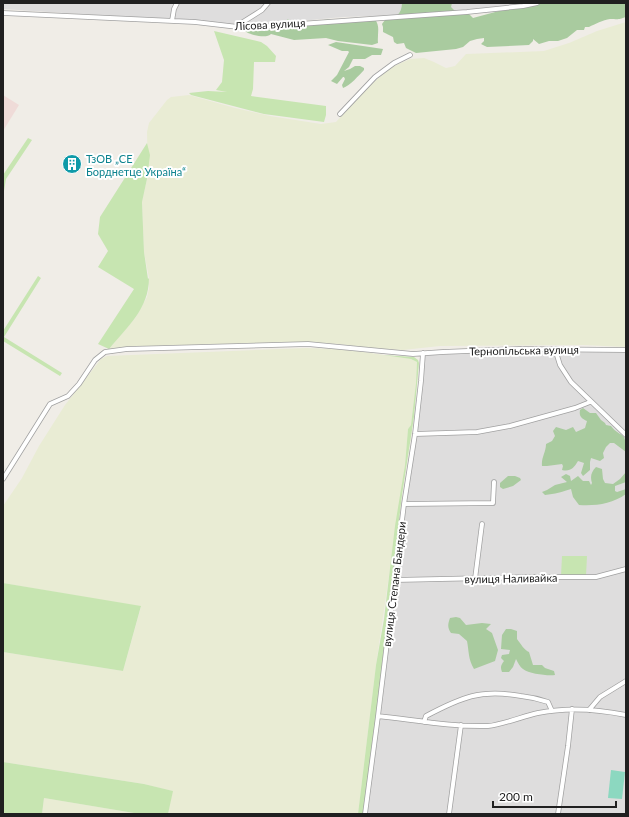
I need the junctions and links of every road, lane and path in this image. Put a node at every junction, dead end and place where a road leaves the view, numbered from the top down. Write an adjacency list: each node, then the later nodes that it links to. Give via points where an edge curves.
1 (177, 3): 5 (street)
2 (268, 3): 6 (street, via 262,10)
3 (537, 3): 6 (street, Лісова вулиця, via 379,19)
4 (3, 13): 5 (street, Лісова вулиця)
5 (172, 21): 6 (street, Лісова вулиця)
6 (234, 27)
7 (410, 55): 8 (street, via 375,77)
8 (340, 114)
9 (555, 350): 10 (street, Тернопільська вулиця); 11 (street, Тернопільська вулиця, via 485,350); 12 (street, via 567,378)
10 (626, 350)
11 (423, 354): 13 (street, вулиця Степана Бандери); 15 (street, Тернопільська вулиця, via 308,344 127,349 105,352 95,360 68,396 50,404)
12 (590, 402): 13 (street, via 510,426 477,432); 14 (street)
13 (415, 434): 17 (street, вулиця Степана Бандери)
14 (626, 435)
15 (3, 480)
16 (494, 482): 17 (street, via 493,503)
17 (404, 504): 21 (street, вулиця Степана Бандери)
18 (482, 524): 20 (street)
19 (626, 569): 20 (street, вулиця Наливайка, via 596,577)
20 (475, 579): 21 (street, вулиця Наливайка)
21 (395, 580): 27 (street, вулиця Степана Бандери)
22 (626, 680): 24 (street, via 600,697)
23 (572, 709): 24 (street); 25 (street); 32 (street)
24 (589, 710): 26 (street)
25 (552, 711): 28 (street, via 548,702 543,700 512,694 488,693 471,696 442,707 426,716); 29 (street, via 490,726)
26 (626, 715)
27 (378, 716): 28 (street); 30 (street, вулиця Степана Бандери)
28 (424, 722): 29 (street)
29 (461, 725): 31 (street)
30 (365, 814)
31 (449, 814)
32 (558, 814)

